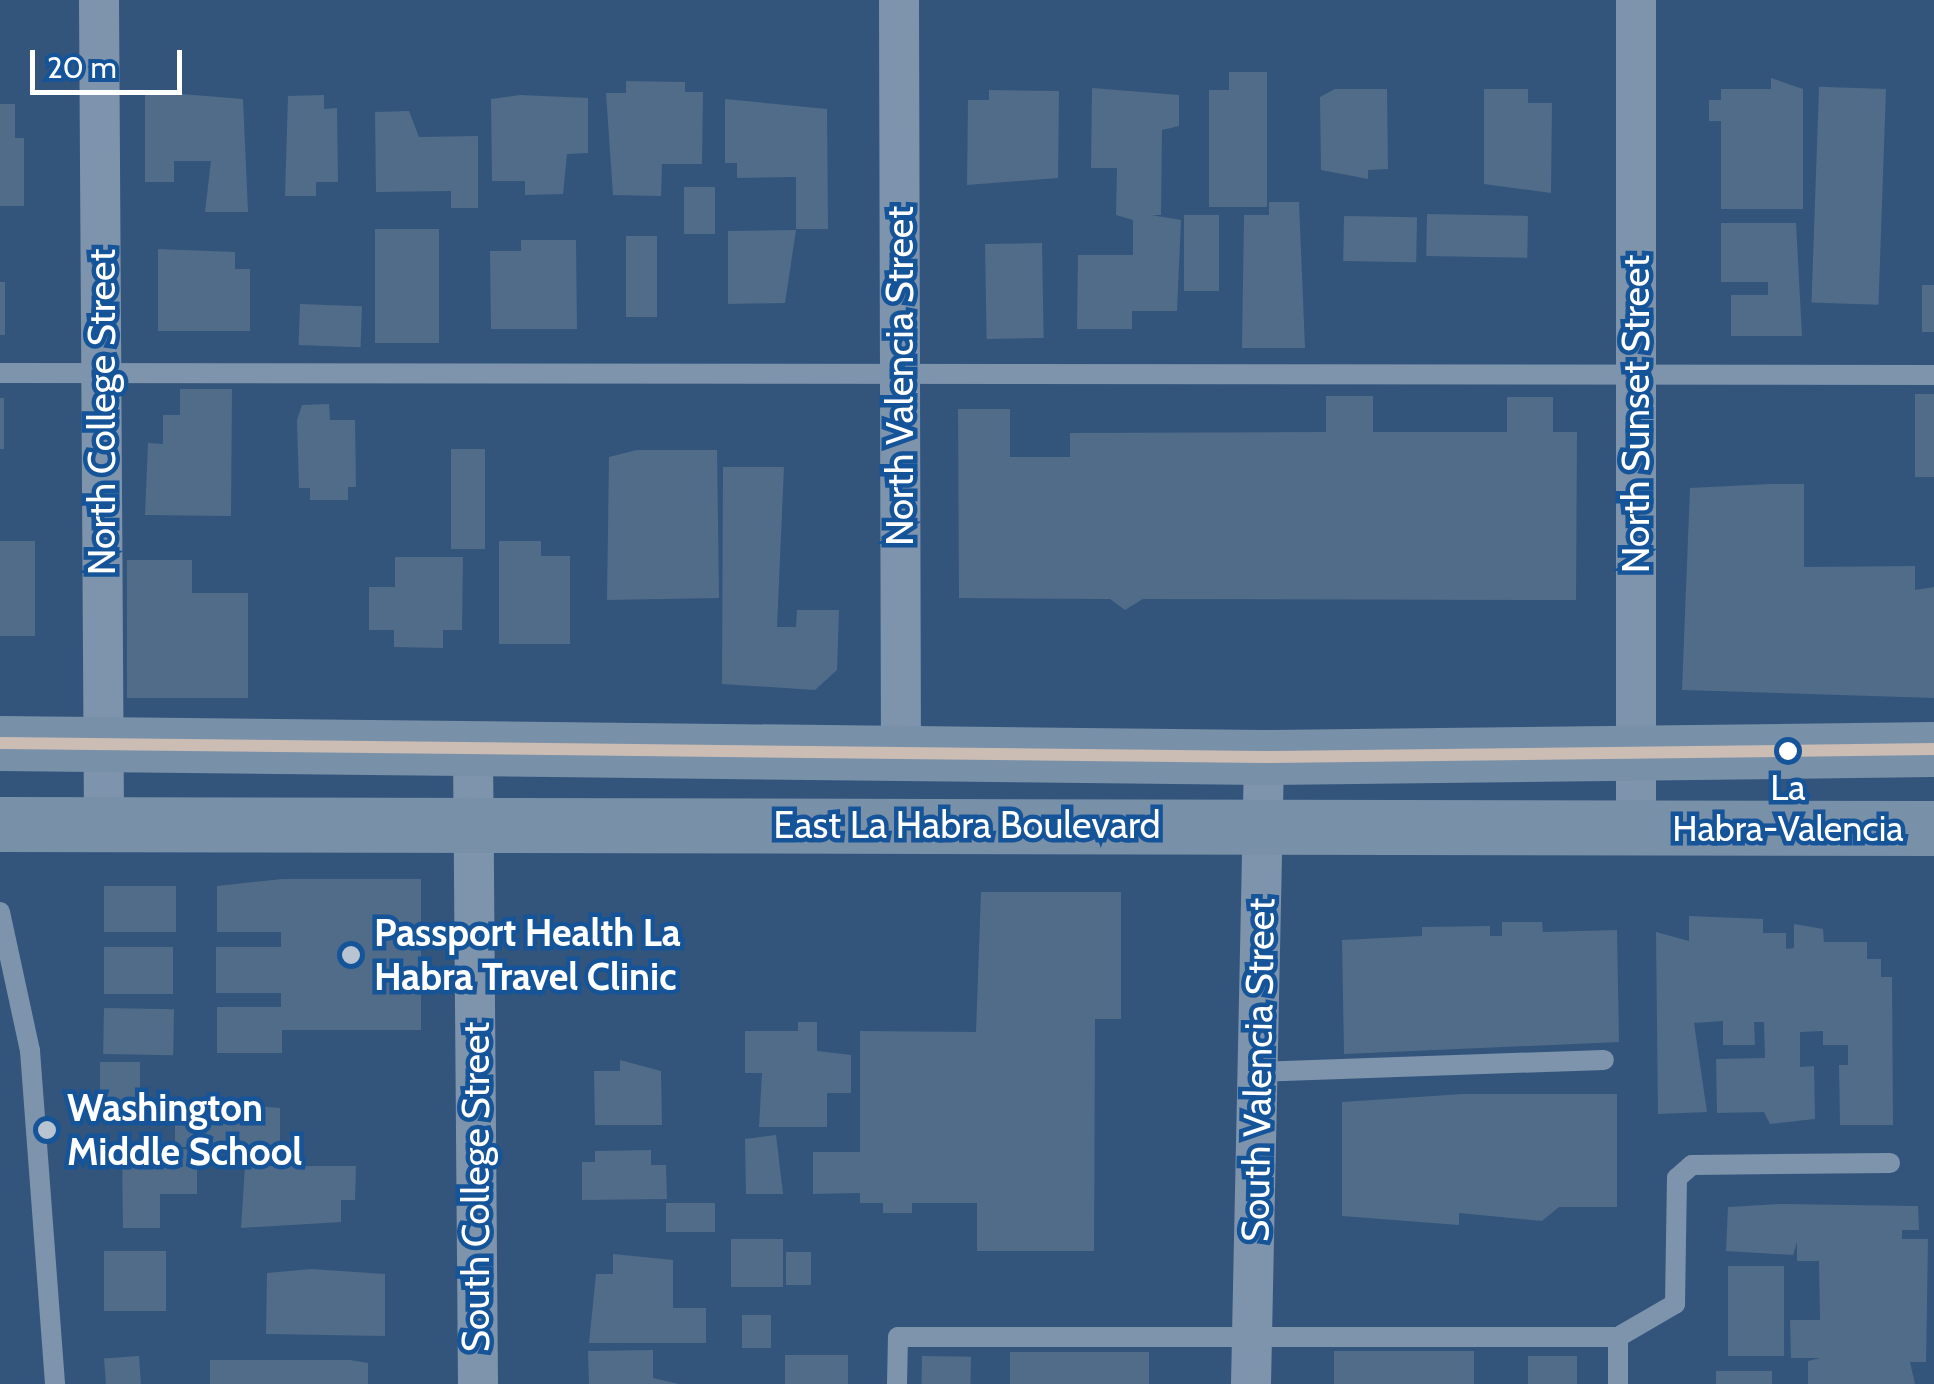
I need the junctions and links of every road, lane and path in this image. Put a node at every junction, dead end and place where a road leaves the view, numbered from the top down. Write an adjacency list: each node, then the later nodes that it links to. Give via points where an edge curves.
1 (99, 0): 5 (street, North College Street)
2 (899, 0): 6 (street, North Valencia Street)
3 (1636, 0): 8 (street, North Sunset Street)
4 (0, 373): 5 (lane)
5 (102, 373): 6 (lane); 10 (street, North College Street)
6 (900, 373): 8 (lane); 13 (street, North Valencia Street)
7 (1934, 375): 8 (lane)
8 (1636, 377): 14 (street, North Sunset Street)
9 (0, 743): 10 (main road, East La Habra Boulevard)
10 (104, 743): 12 (main road, East La Habra Boulevard); 18 (street, North College Street)
11 (1934, 748): 14 (main road, East La Habra Boulevard)
12 (473, 749): 13 (main road, East La Habra Boulevard); 16 (street, South College Street)
13 (901, 752): 15 (main road, East La Habra Boulevard)
14 (1636, 752): 15 (main road, East La Habra Boulevard); 20 (street, North Sunset Street)
15 (1264, 757): 19 (street, South Valencia Street)
16 (474, 823): 18 (main road, East La Habra Boulevard); 19 (main road, East La Habra Boulevard); 29 (street, South College Street)
17 (0, 824): 18 (main road, East La Habra Boulevard)
18 (104, 824)
19 (1264, 826): 20 (main road, East La Habra Boulevard); 24 (street, South Valencia Street)
20 (1636, 828): 21 (main road, East La Habra Boulevard)
21 (1934, 828)
22 (0, 912): 28 (lane, via 30,1051)
23 (1604, 1060): 24 (lane)
24 (1257, 1072): 26 (street, South Valencia Street)
25 (1890, 1163): 27 (lane, via 1692,1166 1678,1178 1675,1304)
26 (1251, 1336): 27 (lane); 30 (lane, via 898,1338); 31 (street, South Valencia Street)
27 (1618, 1338): 32 (lane)
28 (54, 1384)
29 (478, 1384)
30 (897, 1384)
31 (1251, 1384)
32 (1618, 1384)

